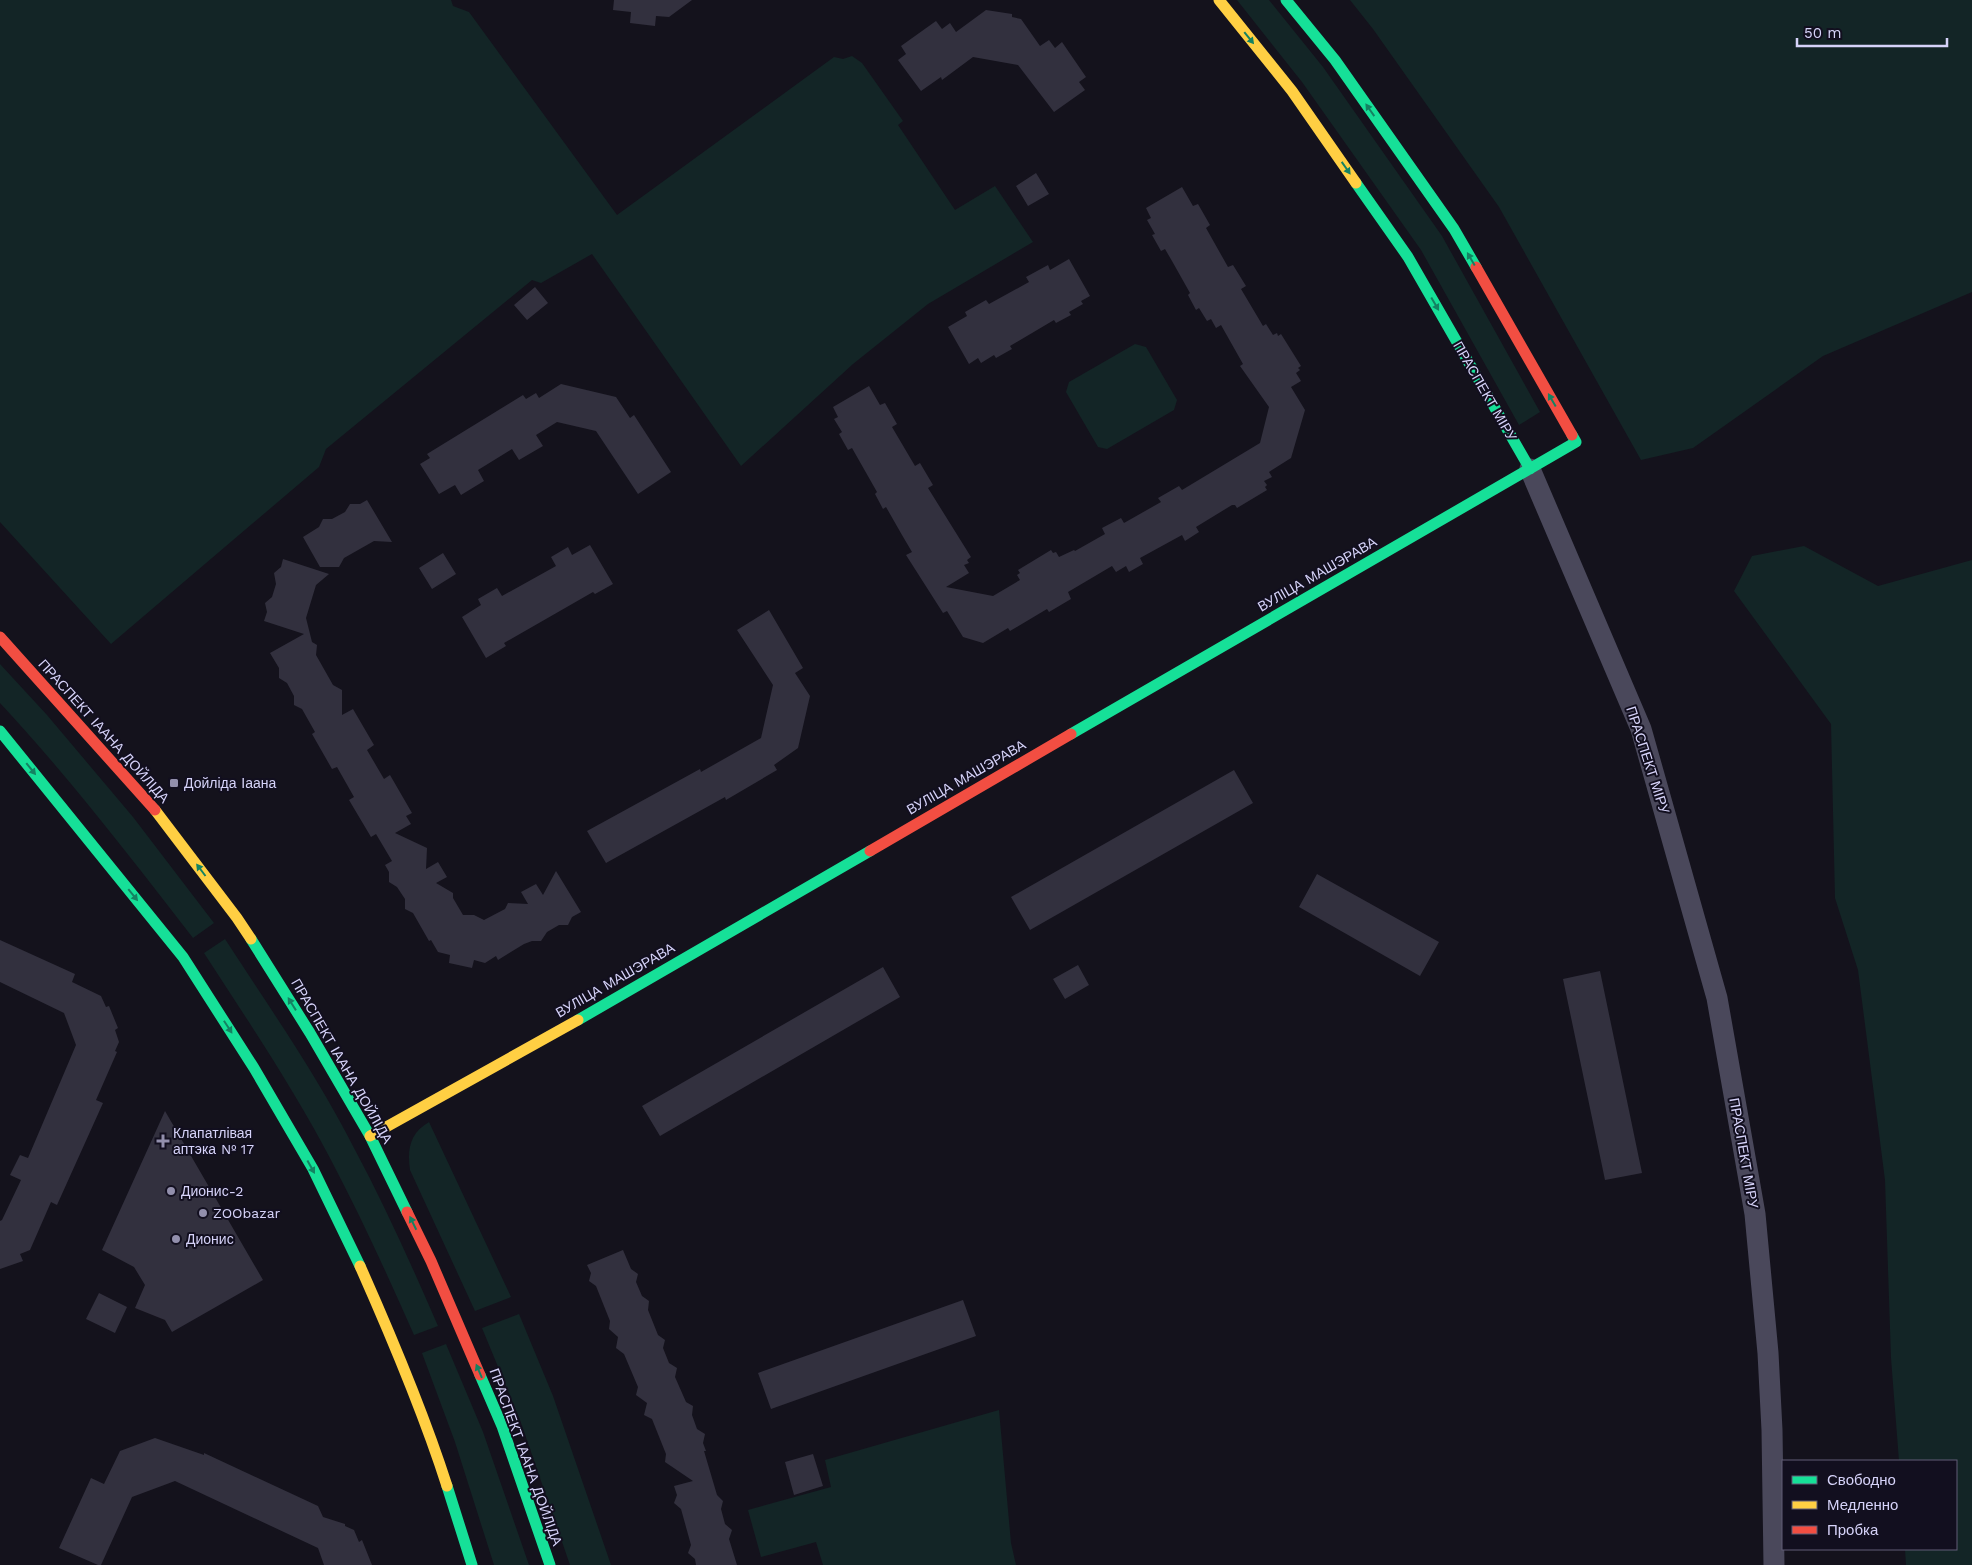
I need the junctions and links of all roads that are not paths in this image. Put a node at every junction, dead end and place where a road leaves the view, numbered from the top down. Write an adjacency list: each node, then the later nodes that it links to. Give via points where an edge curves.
1 (1219, 0): 3 (street, ПРАСПЕКТ МІРУ, one-way to 3, via 1292,91 1408,257)
2 (1286, 0): 3 (street, ВУЛІЦА МАШЭРАВА, one-way to 2, via 1576,442 1454,229 1335,60)
3 (1530, 469): 6 (street, ВУЛІЦА МАШЭРАВА, via 565,1027); 9 (street, ПРАСПЕКТ МІРУ, via 1641,729 1717,998 1756,1224 1768,1352)
4 (0, 637): 6 (street, ПРАСПЕКТ ІААНА ДОЙЛІДА, one-way to 4, via 237,918 150,803)
5 (0, 731): 7 (street, one-way to 7, via 182,957 254,1068 313,1169 397,1351 436,1451)
6 (370, 1136): 8 (street, ПРАСПЕКТ ІААНА ДОЙЛІДА, one-way to 6, via 498,1417 431,1261)
7 (472, 1565)
8 (550, 1565)
9 (1774, 1565)

